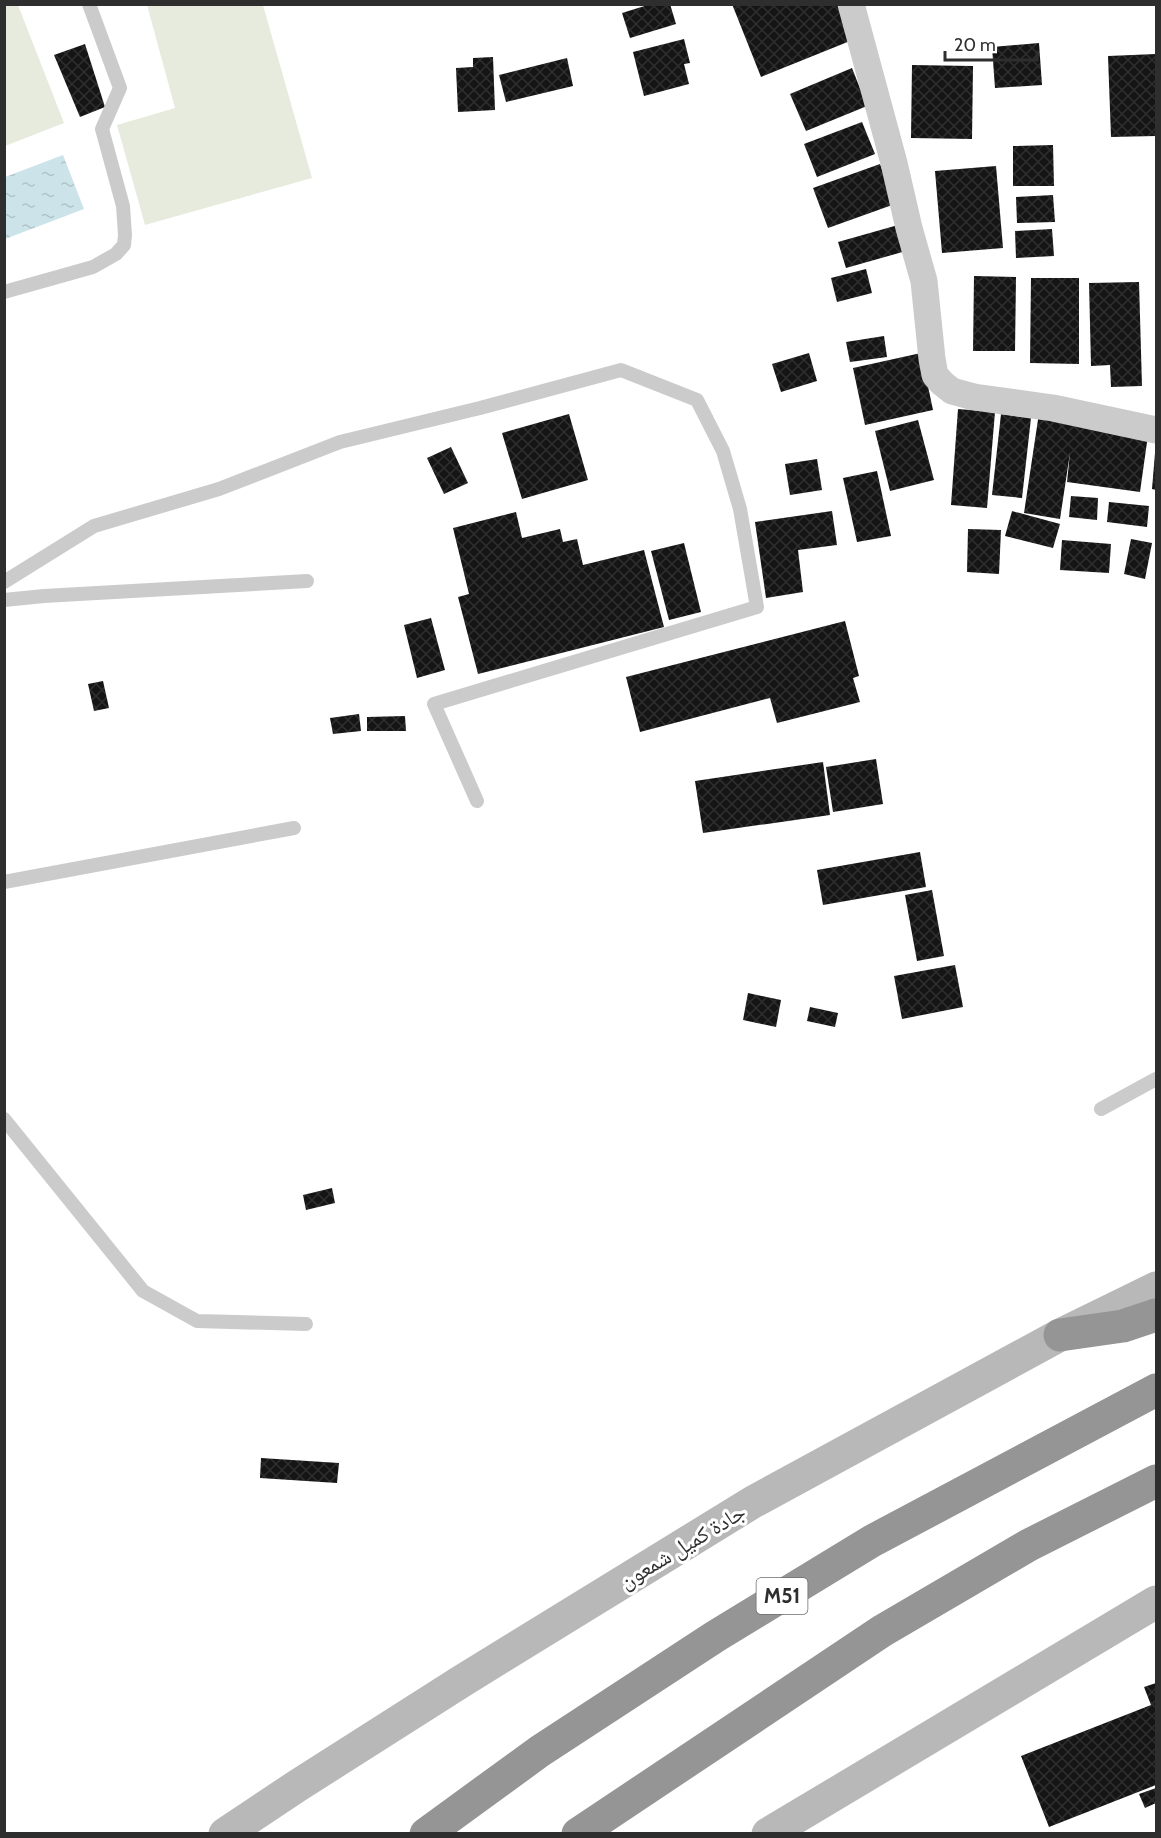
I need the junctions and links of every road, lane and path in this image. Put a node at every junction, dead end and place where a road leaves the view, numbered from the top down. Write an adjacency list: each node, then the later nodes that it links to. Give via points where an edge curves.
1 (89, 4): 3 (lane, via 120,88 102,129 123,206 124,245 93,267)
2 (851, 4): 4 (street, via 924,281 935,375 952,392)
3 (4, 292)
4 (1156, 430)
5 (307, 581): 7 (lane)
6 (4, 582): 8 (lane, via 94,526 219,489 340,442 621,370 697,400 726,460 740,509 757,607 434,704)
7 (4, 600)
8 (477, 801)
9 (294, 828): 10 (lane)
10 (4, 882)
11 (1156, 1080): 12 (lane)
12 (1101, 1109)
13 (4, 1119): 16 (lane, via 143,1291 197,1321)
14 (1156, 1288): 17 (main road, جادة كميل شمعون)
15 (1156, 1315): 17 (highway, via 1123,1326)
16 (306, 1324)
17 (1060, 1335): 21 (main road, جادة كميل شمعون, via 753,1502 462,1680)
18 (1156, 1390): 22 (highway, M51, via 872,1540 540,1750)
19 (1156, 1481): 23 (highway, via 1029,1545 882,1631)
20 (1156, 1602): 24 (main road)
21 (225, 1833)
22 (426, 1833)
23 (578, 1833)
24 (768, 1833)

